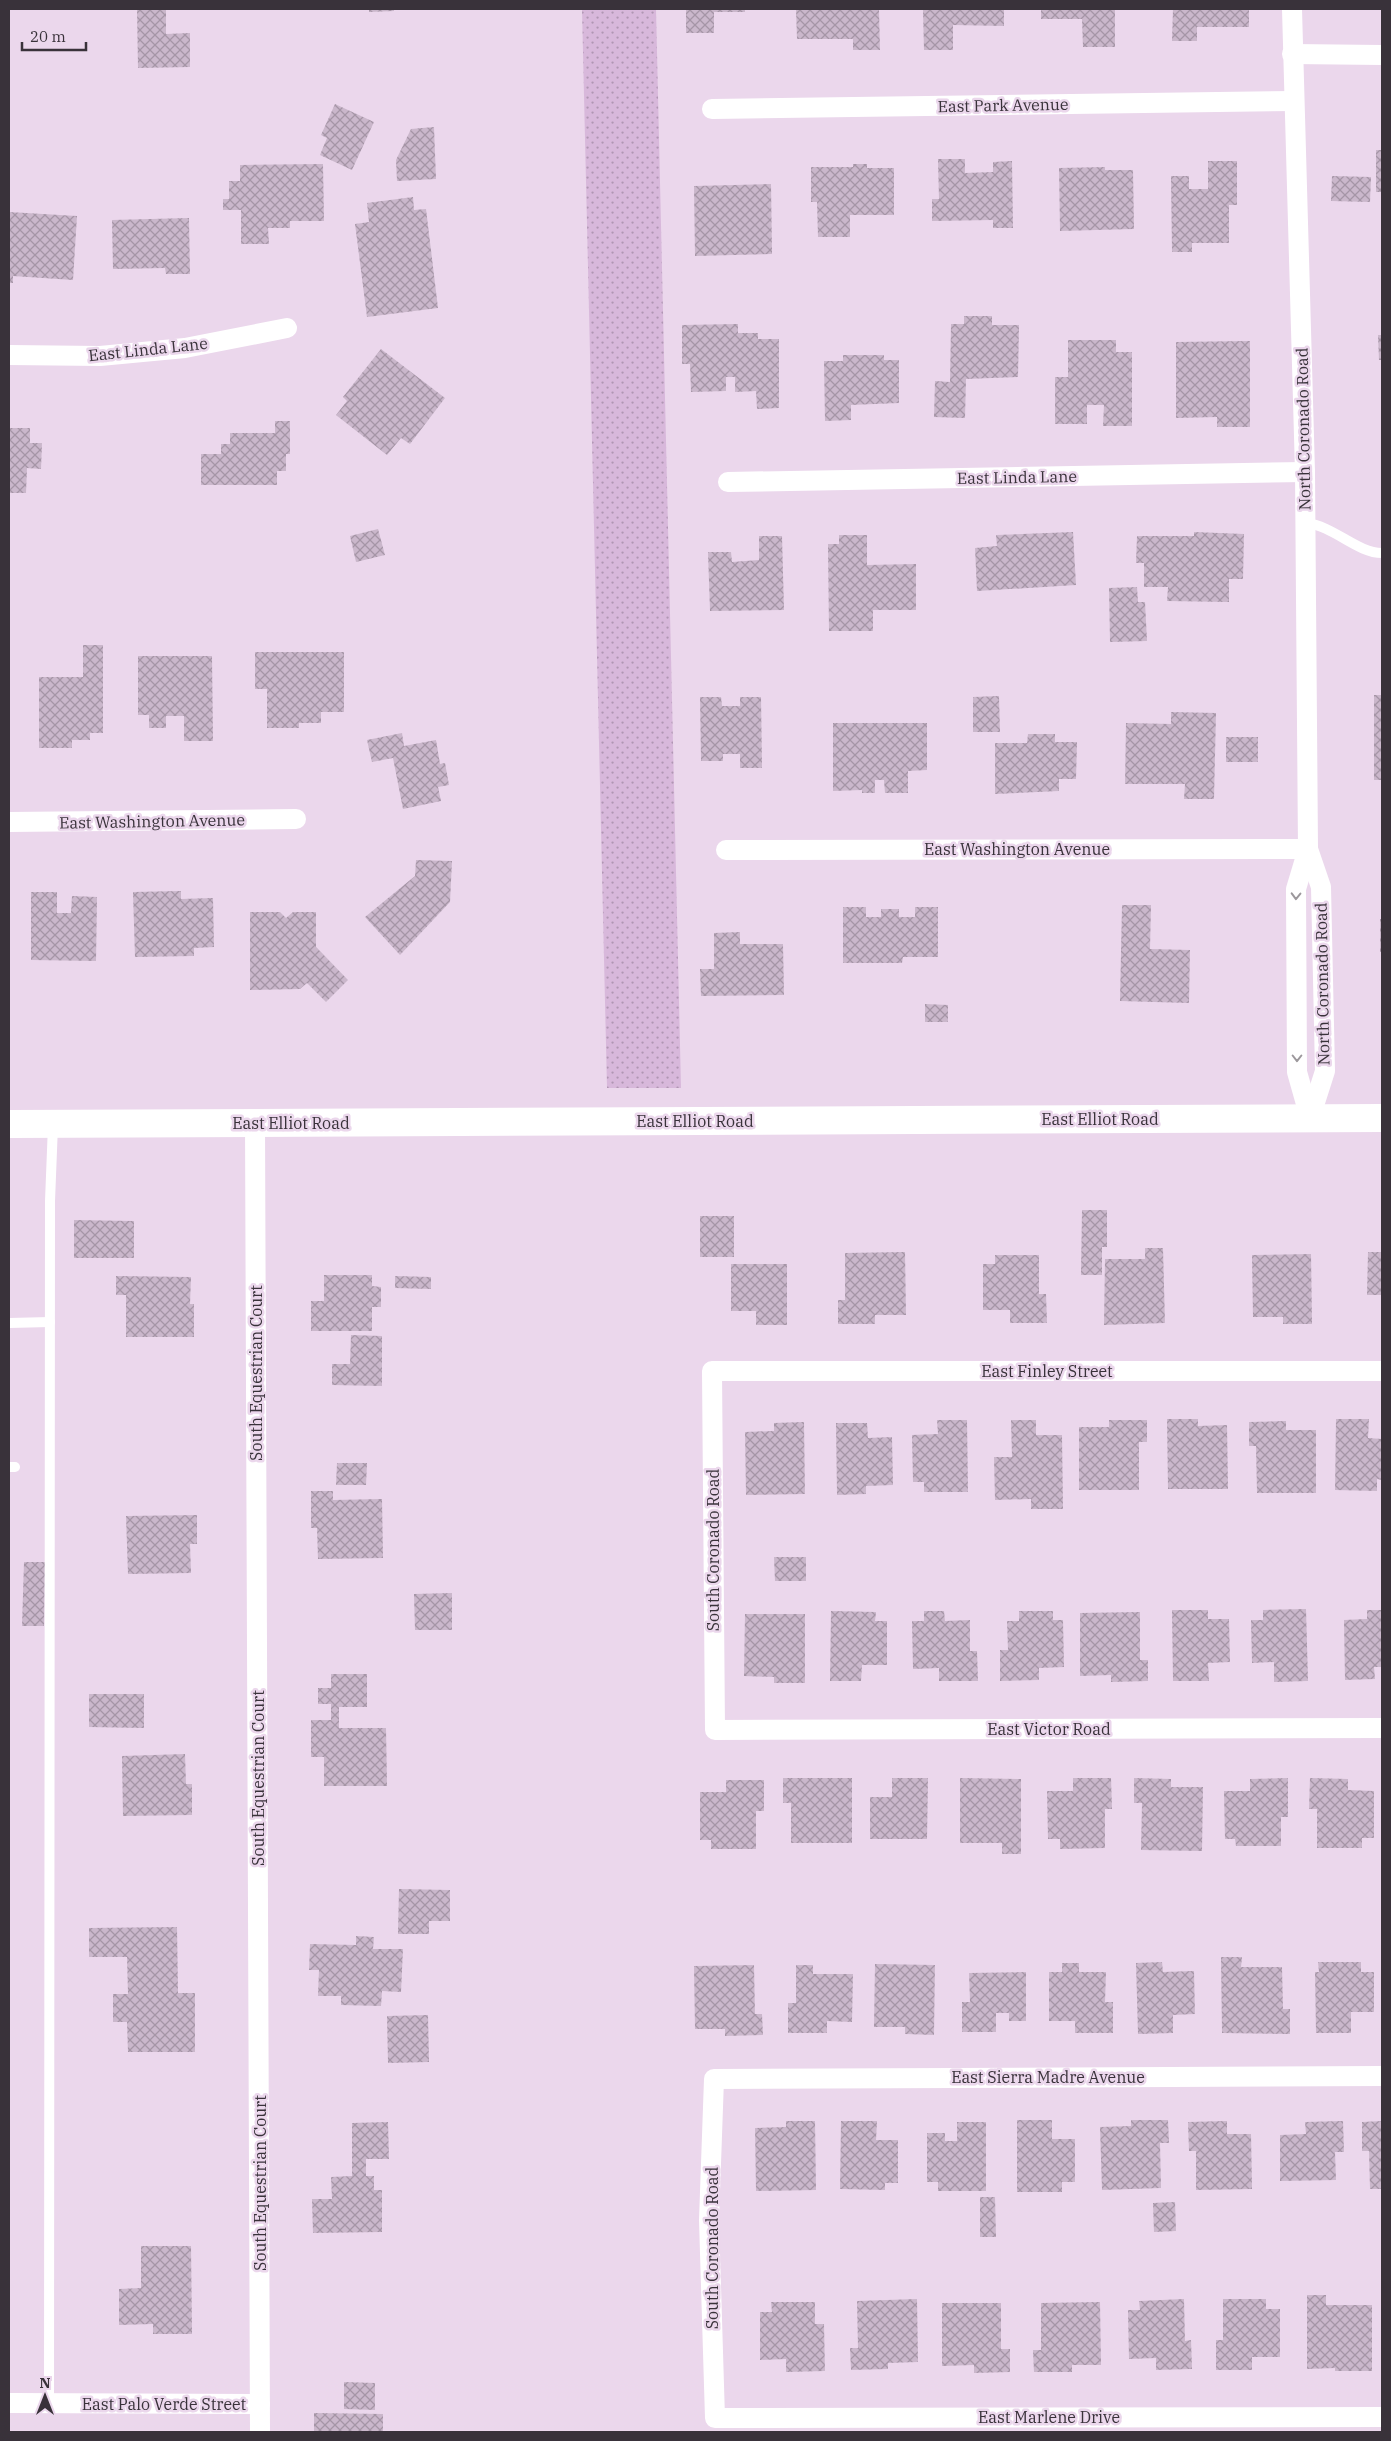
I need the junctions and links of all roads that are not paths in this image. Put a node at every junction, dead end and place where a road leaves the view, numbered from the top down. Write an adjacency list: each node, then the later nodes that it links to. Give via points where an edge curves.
1 (1292, 9): 2 (street, North Coronado Road)
2 (1292, 54): 3 (street); 4 (street, North Coronado Road)
3 (1382, 55)
4 (1294, 101): 5 (street, East Park Avenue); 8 (street, North Coronado Road)
5 (712, 108)
6 (287, 328): 7 (street, East Linda Lane, via 185,348 100,356)
7 (9, 355)
8 (1305, 472): 9 (street, East Linda Lane); 10 (street, North Coronado Road)
9 (728, 482)
10 (1306, 523): 11 (lane, via 1320,524 1357,545); 14 (street, North Coronado Road)
11 (1382, 554)
12 (296, 819): 13 (street, East Washington Avenue)
13 (9, 822)
14 (1308, 849): 15 (street, East Washington Avenue); 16 (street, North Coronado Road, one-way to 16, via 1296,889 1297,1072); 16 (street, North Coronado Road, via 1321,887 1325,1071)
15 (726, 850)
16 (1310, 1118): 17 (main road, East Elliot Road); 18 (main road, East Elliot Road)
17 (1382, 1118)
18 (255, 1123): 20 (main road, East Elliot Road); 31 (street, South Equestrian Court)
19 (9, 1124): 20 (main road, East Elliot Road)
20 (53, 1124): 21 (lane)
21 (50, 1322): 22 (lane); 30 (lane)
22 (9, 1323)
23 (712, 1371): 24 (street, East Finley Street); 26 (street, South Coronado Road)
24 (1382, 1371)
25 (1382, 1728): 26 (street, East Victor Road)
26 (715, 1730)
27 (1382, 2076): 28 (street, East Sierra Madre Avenue)
28 (714, 2079): 33 (street, South Coronado Road, via 709,2220)
29 (9, 2403): 30 (street, East Palo Verde Street)
30 (49, 2403): 31 (street, East Palo Verde Street)
31 (260, 2404): 34 (street, South Equestrian Court)
32 (1382, 2417): 33 (street, East Marlene Drive)
33 (715, 2418)
34 (260, 2432)

